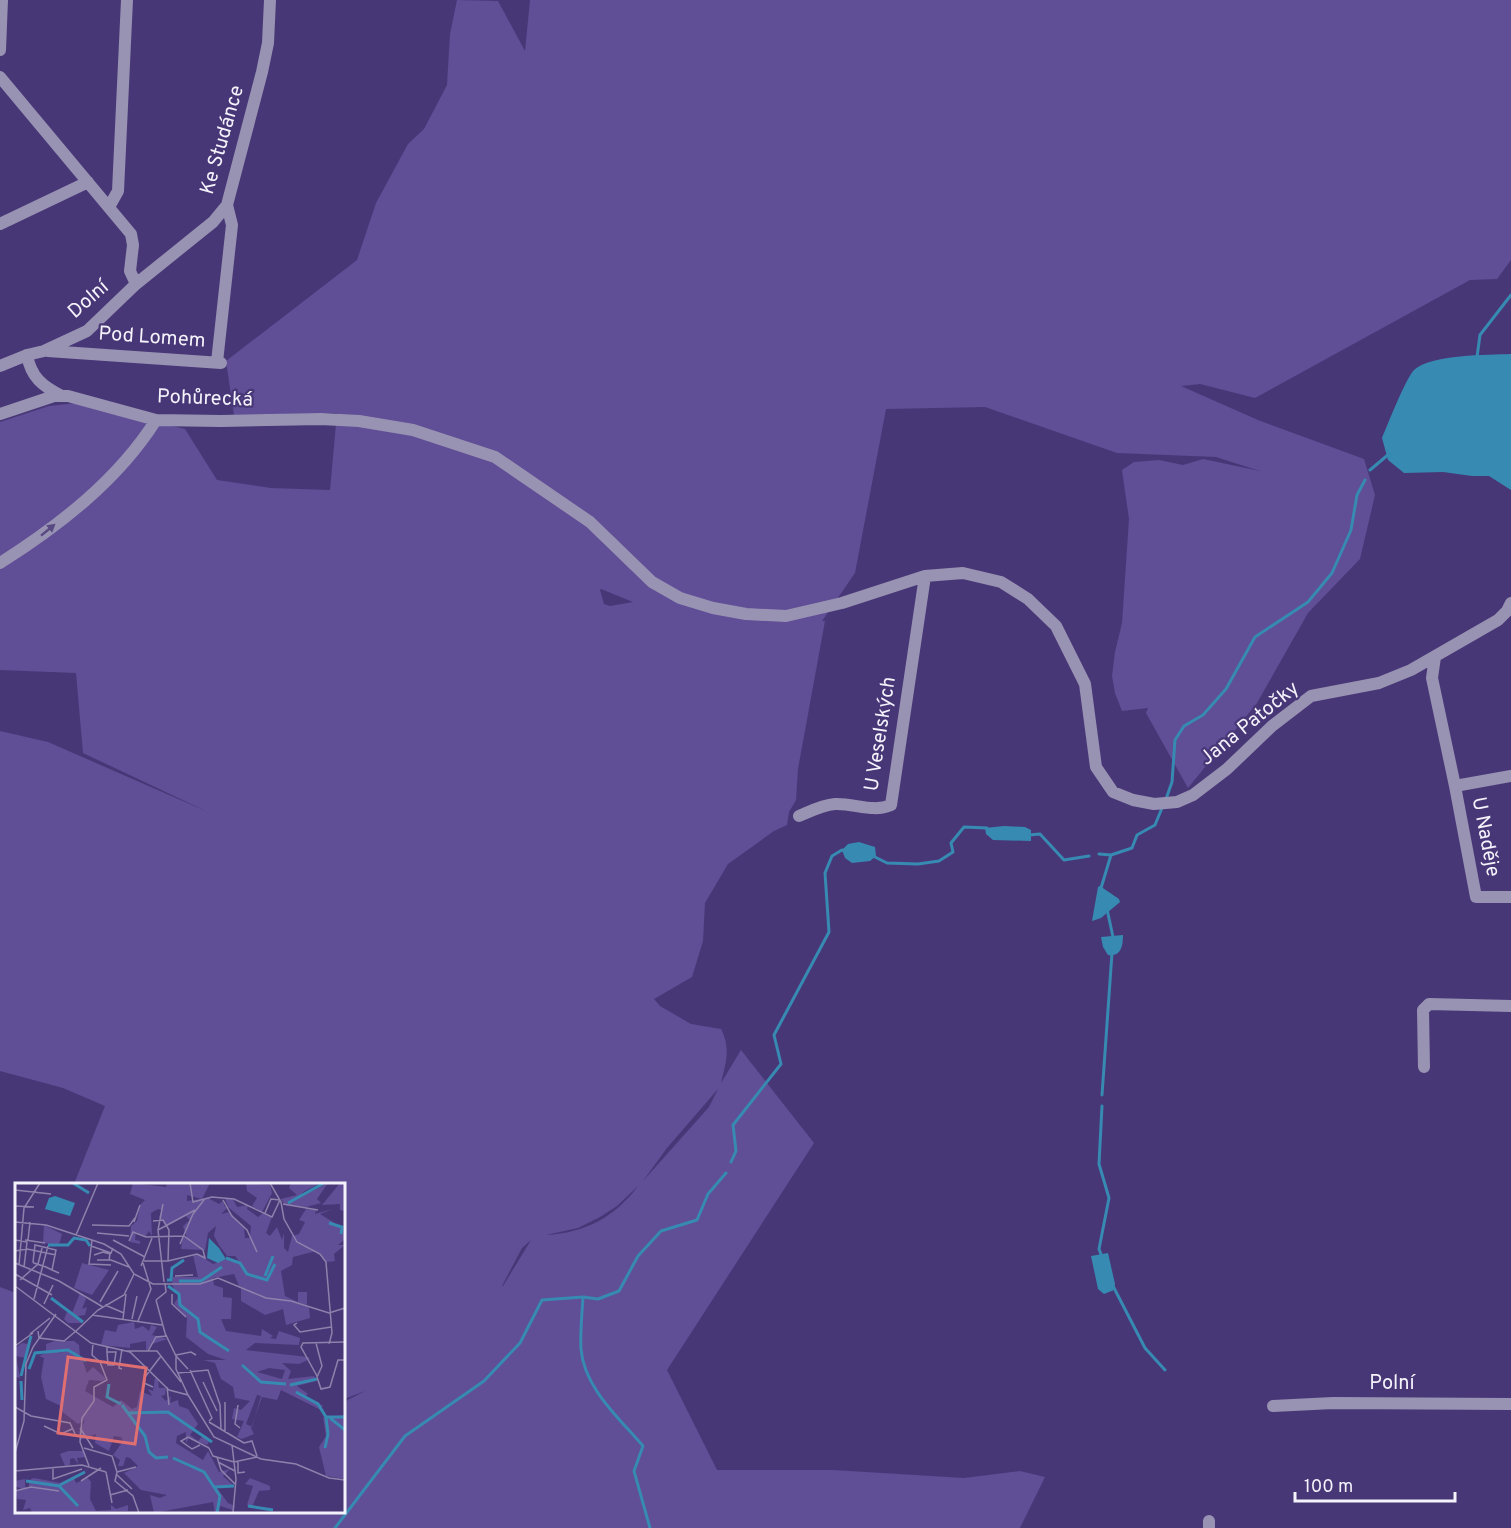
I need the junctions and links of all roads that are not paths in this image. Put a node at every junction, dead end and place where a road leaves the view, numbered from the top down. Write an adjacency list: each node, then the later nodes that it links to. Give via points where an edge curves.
1 (2, 0): 4 (street)
2 (127, 0): 8 (street, via 118,190)
3 (270, 0): 7 (street, Ke Studánce, via 262,72)
4 (0, 50)
5 (0, 77): 6 (street)
6 (88, 182): 8 (street); 9 (street)
7 (227, 205): 10 (street, Ke Studánce, via 213,222); 12 (street, Pod Lomem, via 232,225 219,362)
8 (109, 207): 11 (street, via 131,234 130,271)
9 (0, 224)
10 (162, 263): 11 (street, Dolní)
11 (136, 284): 12 (street, Dolní, via 87,331)
12 (44, 351): 13 (street, Dolní)
13 (27, 355): 14 (street, Dolní); 15 (street, via 34,377)
14 (0, 366)
15 (62, 396): 16 (street, Pohůrecká); 17 (street, Pohůrecká)
16 (0, 414)
17 (156, 420): 18 (street, one-way to 17, via 33,542 99,489 140,445); 19 (street, Pohůrecká, via 359,421 413,430 495,457 590,522 652,582 680,598 713,608 786,616)
18 (0, 562)
19 (925, 576): 24 (street, Pohůrecká, via 963,573 1001,582 1028,599 1056,626 1085,684 1096,767); 25 (street, U Veselských, via 891,805 882,809 830,805)
20 (1509, 607): 21 (street, Jana Patočky, via 1498,620)
21 (1435, 657): 23 (street, U Naděje, via 1432,678); 24 (street, Jana Patočky, via 1379,683 1311,696 1227,769 1177,802 1133,800)
22 (1511, 776): 23 (street, U Naděje)
23 (1455, 786): 26 (street, U Naděje, via 1476,897)
24 (1113, 792)
25 (799, 816)
26 (1511, 897)
27 (1511, 1006): 28 (street, via 1429,1004 1423,1011)
28 (1424, 1067)
29 (1511, 1404): 30 (street, Polní)
30 (1273, 1406)

